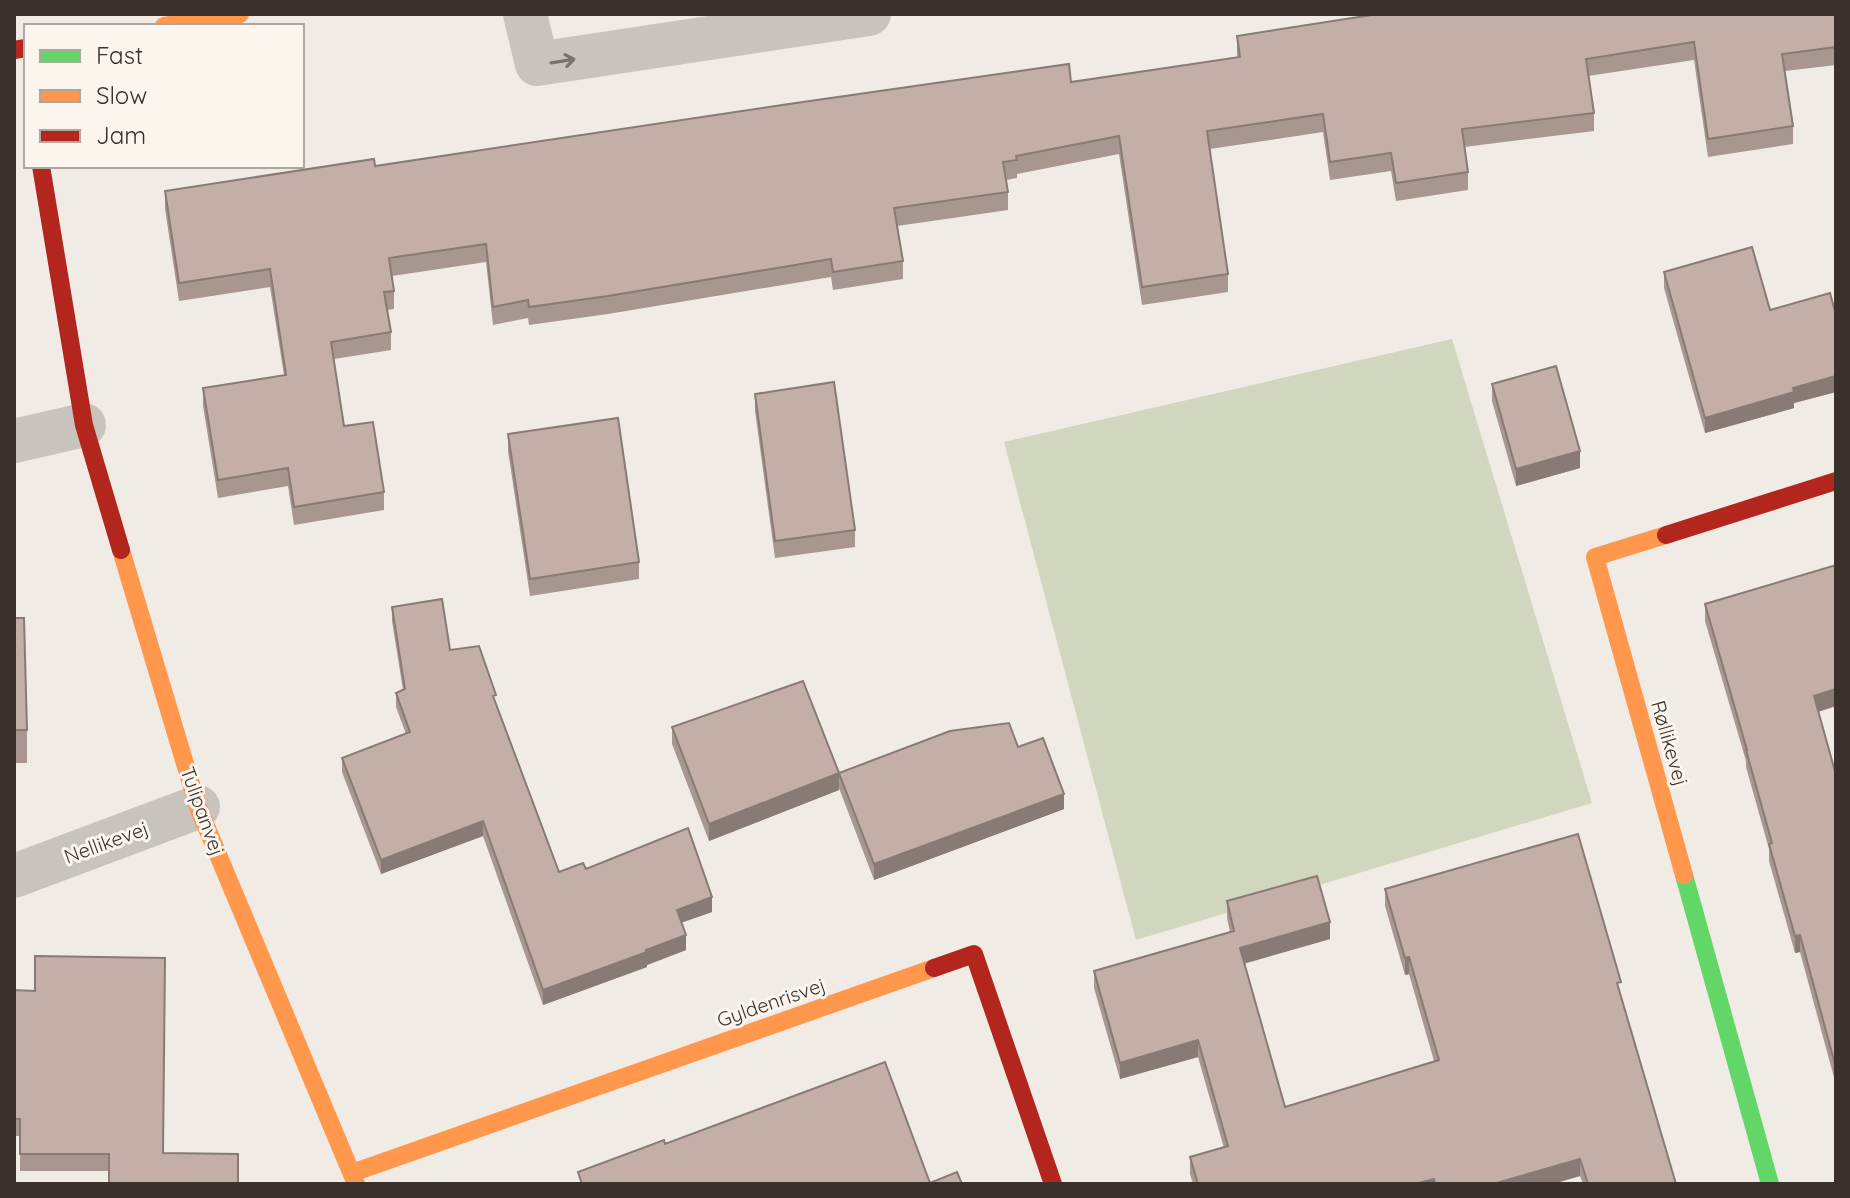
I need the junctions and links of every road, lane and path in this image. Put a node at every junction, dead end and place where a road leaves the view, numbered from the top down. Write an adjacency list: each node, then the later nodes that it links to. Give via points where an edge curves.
1 (240, 14): 4 (street)
2 (525, 14): 3 (street, one-way to 3, via 537,64)
3 (869, 14)
4 (177, 24)
5 (41, 168): 6 (street, Tulipanvej)
6 (84, 425): 7 (street); 9 (street, Tulipanvej)
7 (14, 441)
8 (1836, 481): 13 (street, Røllikevej, via 1595,557)
9 (198, 807): 10 (street, Nellikevej); 11 (street, Tulipanvej)
10 (14, 876)
11 (354, 1178): 12 (street, Gyldenrisvej, via 974,954)
12 (1053, 1184)
13 (1770, 1184)

